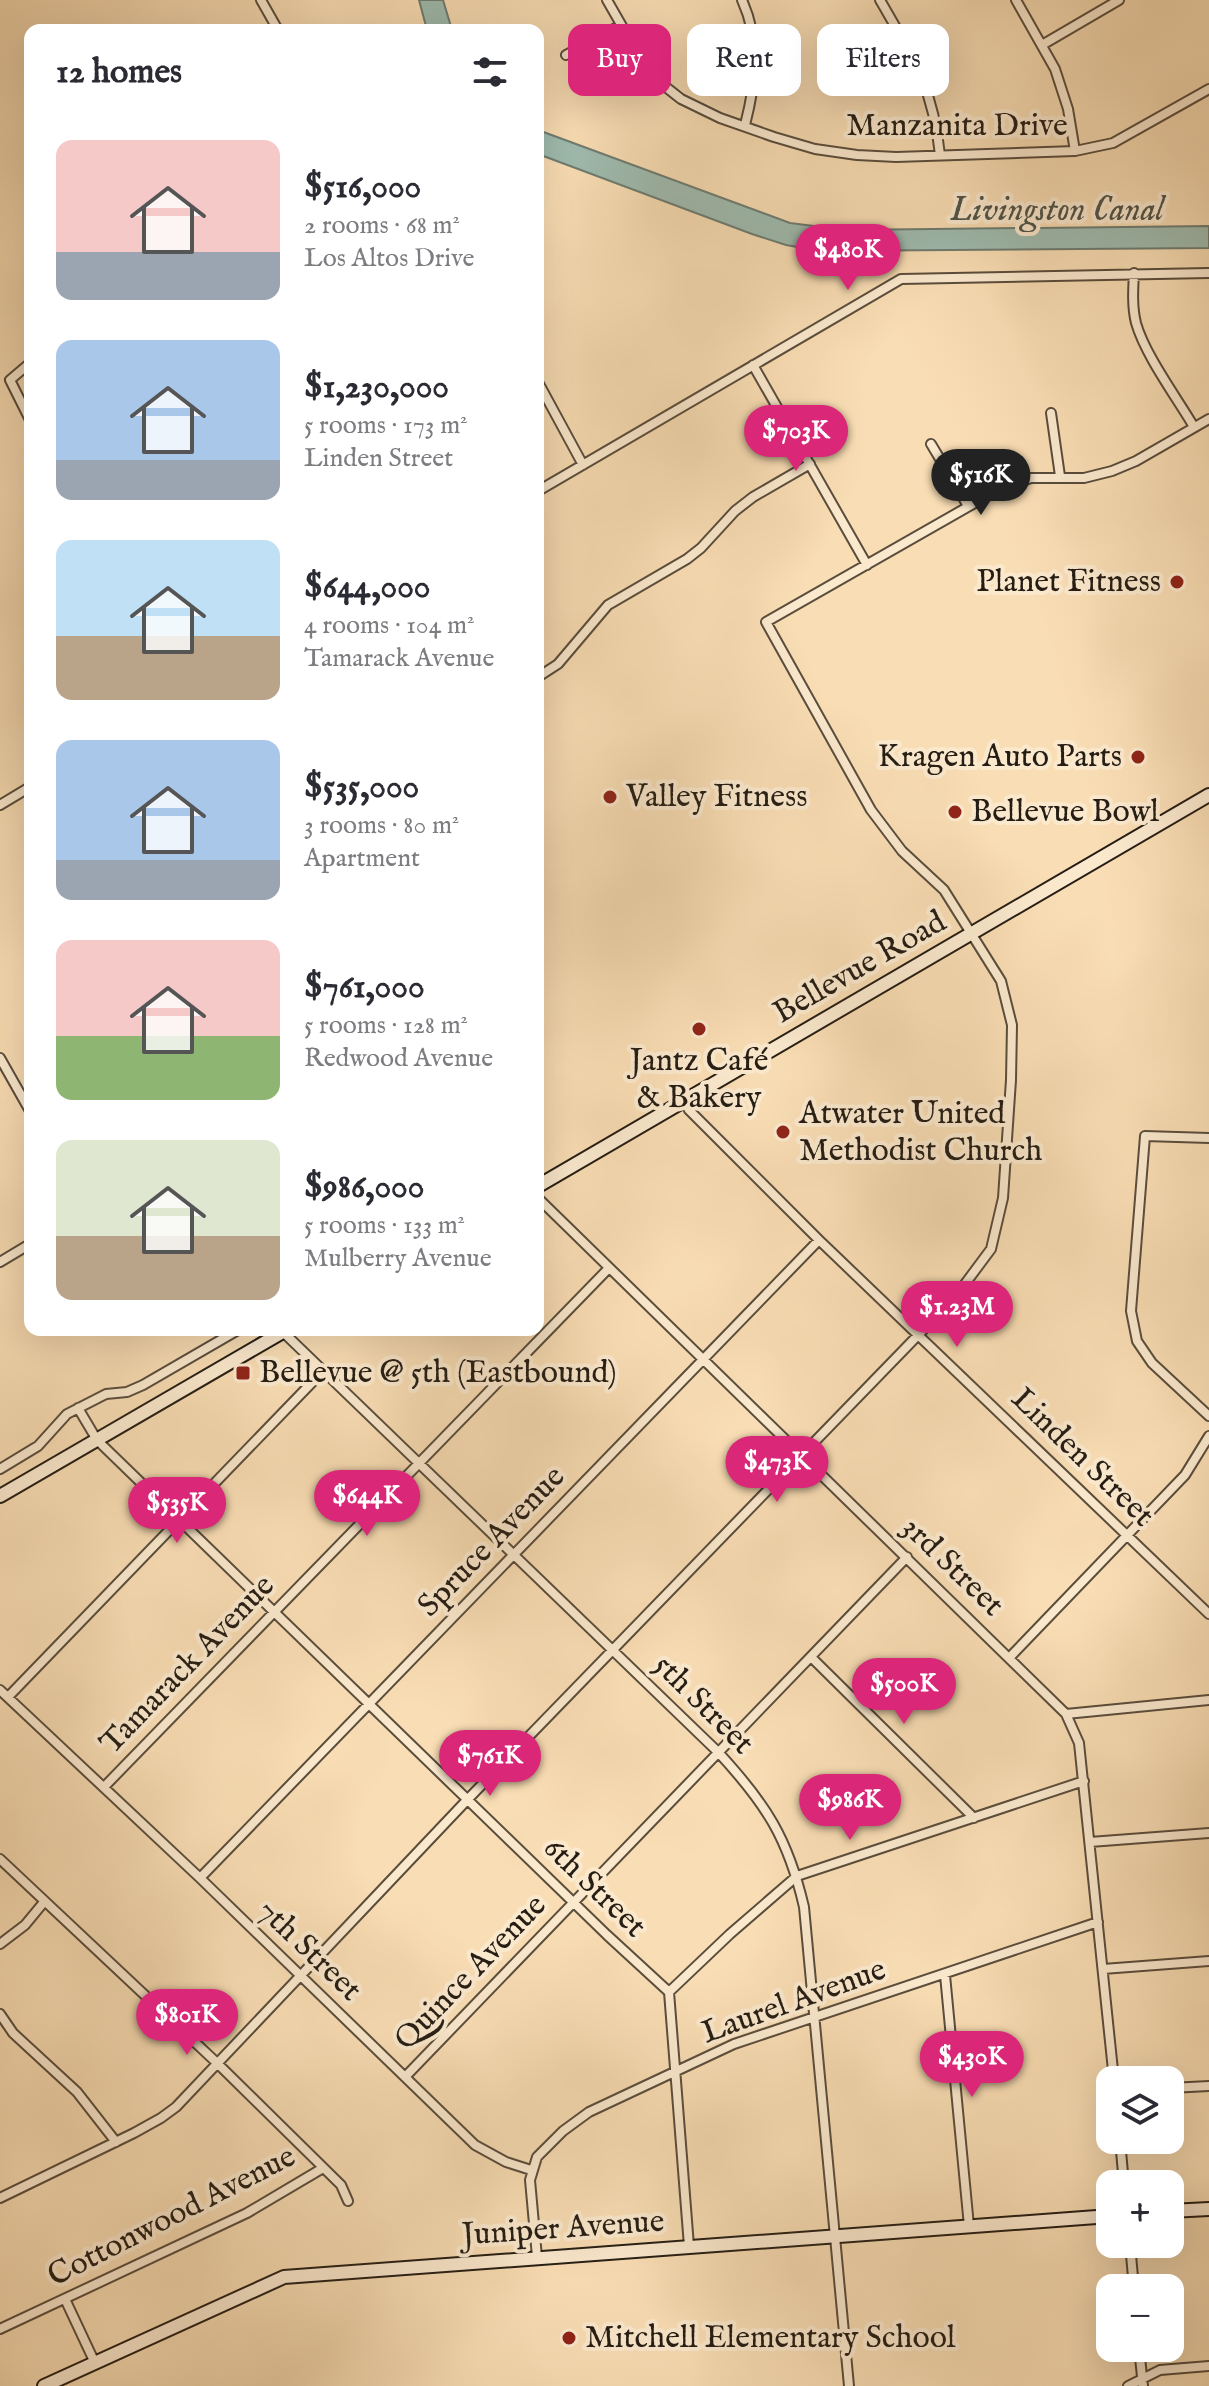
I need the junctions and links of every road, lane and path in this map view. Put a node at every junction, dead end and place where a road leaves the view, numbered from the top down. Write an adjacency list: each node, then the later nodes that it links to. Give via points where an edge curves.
1 (261, 0): 7 (street)
2 (607, 0): 8 (street, Manzanita Drive)
3 (742, 0): 12 (street, via 756,58)
4 (880, 0): 14 (street, via 930,95)
5 (1016, 0): 9 (street)
6 (1119, 0): 9 (street)
7 (275, 24)
8 (620, 24)
9 (1042, 45): 13 (street, via 1062,88)
10 (1209, 89): 13 (street, Manzanita Drive, via 1113,143)
11 (671, 90): 12 (street, Manzanita Drive, via 696,108)
12 (745, 125): 14 (street, Manzanita Drive, via 815,149 870,156)
13 (1075, 151): 14 (street, Manzanita Drive)
14 (940, 155)
15 (1134, 273): 16 (street); 17 (street, via 901,279); 23 (street, via 1136,323)
16 (1209, 273)
17 (753, 365): 25 (street); 26 (street)
18 (24, 368): 20 (street, via 10,380)
19 (544, 393): 26 (street)
20 (24, 409)
21 (1051, 413): 27 (street)
22 (1209, 419): 23 (street)
23 (1194, 427): 27 (street, via 1112,471 1084,478)
24 (931, 444): 29 (street)
25 (810, 464): 30 (street); 31 (street, via 753,497 687,559 608,605)
26 (583, 465): 28 (street)
27 (1060, 476): 29 (street, via 1031,478)
28 (544, 488)
29 (968, 506): 30 (street)
30 (867, 565): 35 (street, via 766,622 871,810 902,851 944,890)
31 (544, 673)
32 (24, 791): 34 (street)
33 (1209, 795): 35 (street, Bellevue Road)
34 (0, 805)
35 (971, 933): 38 (street, Bellevue Road); 47 (street, via 1001,981 1012,1025 1003,1198 991,1249)
36 (0, 1058): 37 (street)
37 (24, 1093)
38 (684, 1101): 40 (street, Bellevue Road); 42 (street, Linden Street)
39 (1209, 1138): 55 (street, via 1145,1136 1131,1311 1137,1341 1152,1363)
40 (544, 1183)
41 (544, 1204): 45 (street, 3rd Street)
42 (819, 1240): 47 (street, Linden Street); 52 (street, Spruce Avenue)
43 (24, 1248): 44 (street)
44 (0, 1262)
45 (609, 1268): 46 (street, Tamarack Avenue); 52 (street, 3rd Street)
46 (544, 1334)
47 (918, 1335): 58 (street); 63 (street, Linden Street)
48 (228, 1336): 54 (street, via 143,1385)
49 (275, 1336): 57 (street)
50 (289, 1336): 53 (street, 5th Street)
51 (542, 1336): 59 (street, Tamarack Avenue)
52 (703, 1359): 58 (street, 3rd Street); 64 (street, Spruce Avenue)
53 (324, 1370): 59 (street, 5th Street); 62 (street)
54 (78, 1408): 57 (street, 6th Street); 60 (street, via 38,1446)
55 (1209, 1416)
56 (1209, 1436): 63 (street, via 1185,1475)
57 (97, 1440): 61 (street); 62 (street, 6th Street)
58 (802, 1455): 65 (street, 3rd Street); 68 (street)
59 (419, 1462): 64 (street, 5th Street); 66 (street, Tamarack Avenue)
60 (0, 1469)
61 (0, 1496)
62 (179, 1520): 66 (street, 6th Street); 72 (street)
63 (1128, 1535): 67 (street, Linden Street); 70 (street)
64 (515, 1554): 68 (street, 5th Street); 74 (street, Spruce Avenue)
65 (907, 1557): 69 (street, Quince Avenue); 70 (street, 3rd Street)
66 (273, 1612): 74 (street, 6th Street); 78 (street, Tamarack Avenue)
67 (1209, 1614)
68 (614, 1650): 76 (street, 5th Street); 79 (street)
69 (811, 1657): 76 (street, Quince Avenue); 80 (street)
70 (1010, 1657): 75 (street, 3rd Street)
71 (0, 1690): 72 (street, 7th Street)
72 (8, 1697): 78 (street, 7th Street)
73 (1209, 1700): 75 (street)
74 (368, 1703): 79 (street, 6th Street); 85 (street, Spruce Avenue)
75 (1066, 1714): 77 (street, 3rd Street, via 1079,1743)
76 (718, 1752): 84 (street, 5th Street, via 774,1821); 87 (street, Quince Avenue)
77 (1084, 1781): 80 (street); 82 (street, 3rd Street)
78 (104, 1787): 85 (street, 7th Street)
79 (468, 1799): 87 (street, 6th Street); 92 (street)
80 (974, 1818): 84 (street)
81 (1209, 1833): 82 (street)
82 (1090, 1842): 88 (street, 3rd Street)
83 (0, 1859): 86 (street)
84 (797, 1876): 94 (street); 96 (street, 5th Street)
85 (200, 1878): 92 (street, 7th Street)
86 (44, 1902): 89 (street); 97 (street)
87 (573, 1902): 94 (street, 6th Street); 100 (street, Quince Avenue)
88 (1098, 1922): 91 (street, 3rd Street); 93 (street, Laurel Avenue)
89 (0, 1944)
90 (1209, 1961): 91 (street)
91 (1103, 1969): 98 (street, 3rd Street)
92 (300, 1975): 97 (street); 100 (street, 7th Street)
93 (945, 1975): 96 (street, Laurel Avenue); 111 (street)
94 (669, 1992): 99 (street)
95 (0, 2014): 103 (street, via 13,2033 77,2092)
96 (815, 2017): 99 (street, Laurel Avenue, via 734,2044); 112 (street, 5th Street)
97 (217, 2063): 103 (street, via 161,2118); 104 (street)
98 (1113, 2066)
99 (676, 2072): 105 (street, Laurel Avenue, via 589,2112 537,2157); 113 (street)
100 (405, 2077): 105 (street, 7th Street, via 475,2145)
101 (1209, 2086): 102 (street)
102 (1184, 2087)
103 (116, 2142): 106 (street)
104 (323, 2168): 107 (street, via 341,2185); 115 (street, Cottonwood Avenue, via 247,2213)
105 (531, 2170): 114 (street)
106 (0, 2198)
107 (348, 2201)
108 (1209, 2209): 109 (street)
109 (1184, 2210)
110 (1096, 2217): 111 (street, Juniper Avenue)
111 (969, 2226): 112 (street, Juniper Avenue)
112 (835, 2235): 113 (street, Juniper Avenue); 122 (street, 5th Street)
113 (689, 2246): 114 (street, Juniper Avenue)
114 (537, 2257): 118 (street, Juniper Avenue, via 284,2277)
115 (65, 2299): 116 (street, Cottonwood Avenue); 118 (street)
116 (0, 2329)
117 (1140, 2362): 120 (street)
118 (95, 2363): 121 (street, Juniper Avenue)
119 (1209, 2366): 120 (street, via 1160,2370)
120 (1142, 2382): 123 (street)
121 (44, 2386)
122 (849, 2386)
123 (1128, 2386)

